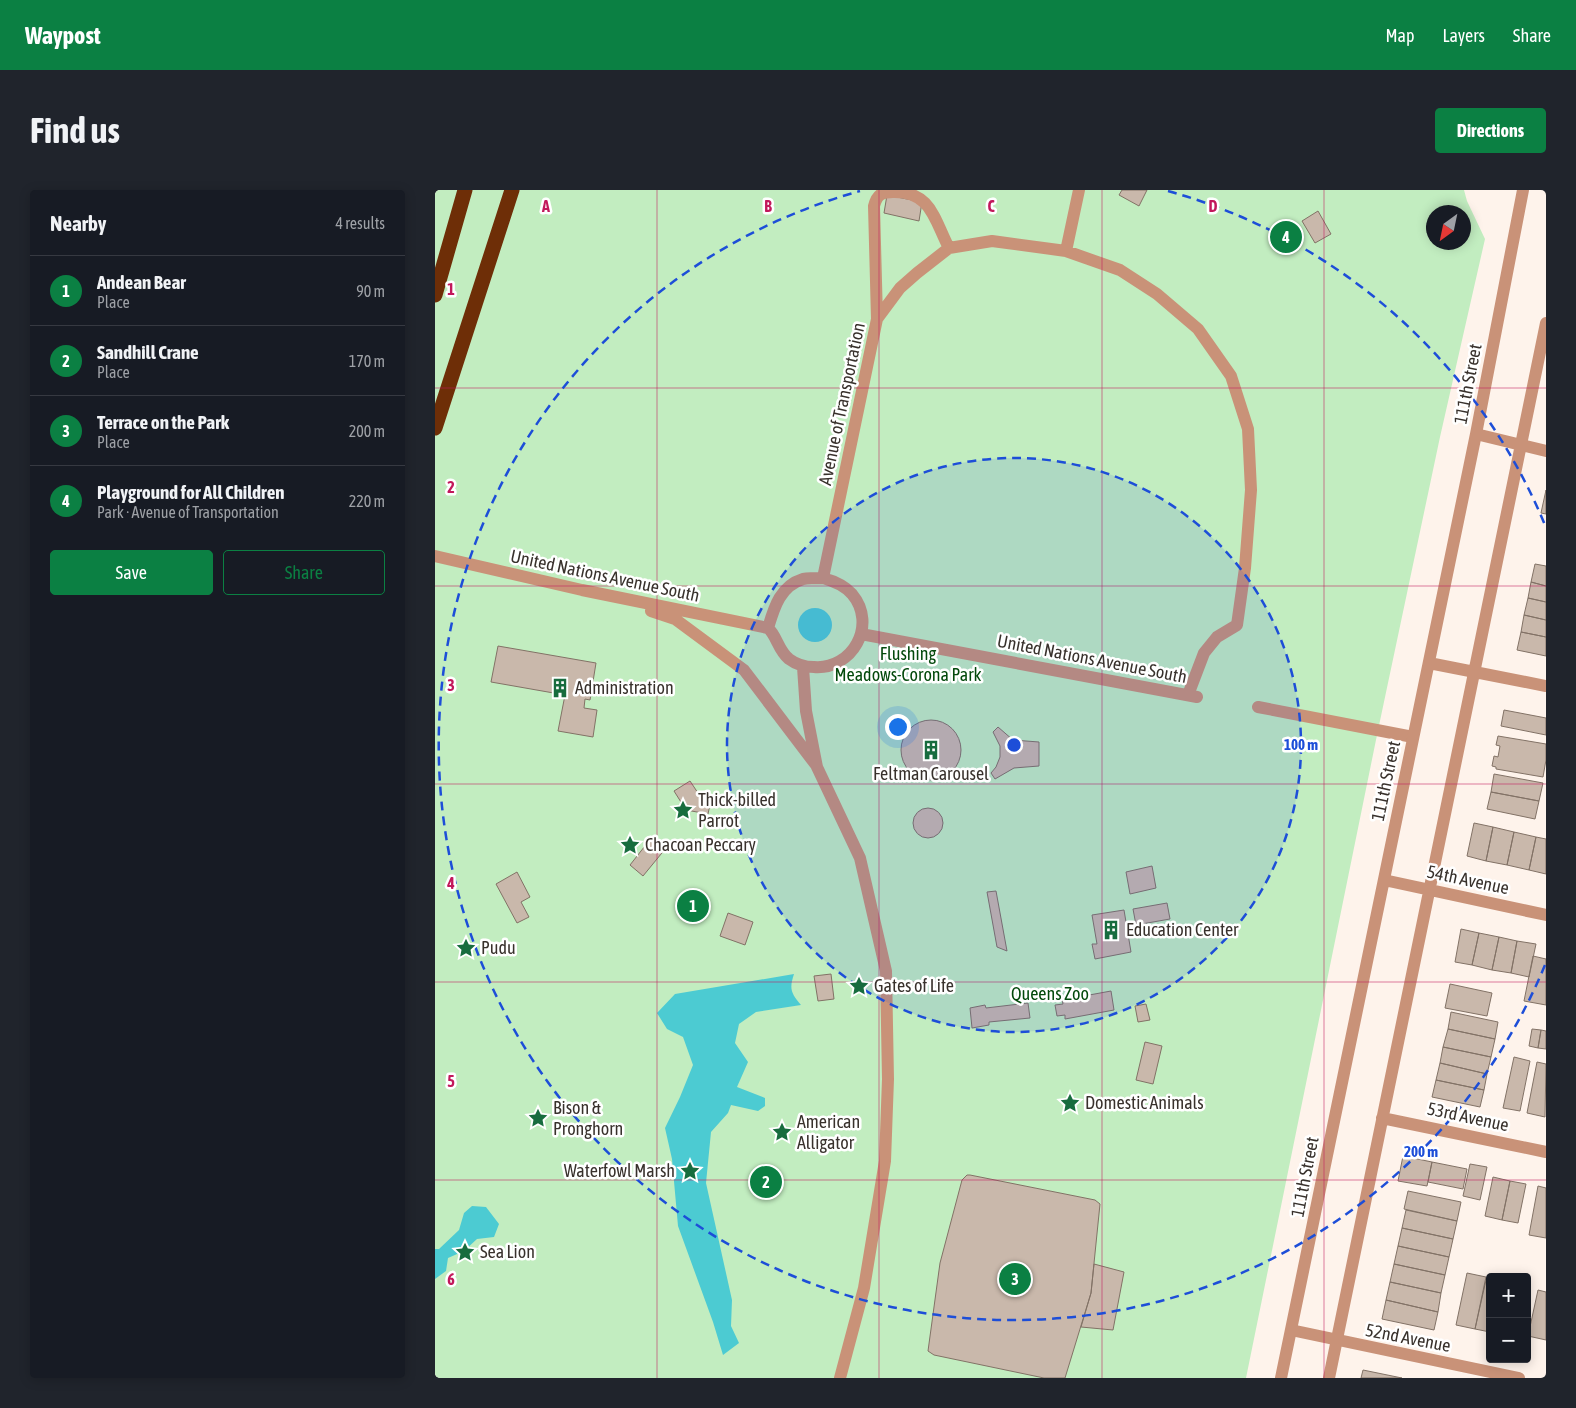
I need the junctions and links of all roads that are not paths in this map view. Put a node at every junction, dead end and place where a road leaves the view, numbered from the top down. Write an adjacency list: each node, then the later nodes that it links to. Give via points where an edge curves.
1 (465, 190): 7 (highway)
2 (511, 190): 10 (highway)
3 (1079, 190): 6 (street)
4 (1523, 190): 11 (street, 111th Street)
5 (949, 248): 6 (street, Avenue of Transportation, via 992,241); 8 (street, Avenue of Transportation, via 900,288); 8 (street, via 921,198 903,192 880,194 874,206)
6 (1066, 251): 23 (street, Avenue of Transportation, via 1120,270 1157,294 1198,329 1231,376 1249,429 1251,490 1237,625 1217,637 1204,653)
7 (435, 294)
8 (877, 319): 15 (street, Avenue of Transportation)
9 (1546, 323): 12 (street)
10 (435, 428)
11 (1476, 434): 12 (street); 19 (street, 111th Street)
12 (1521, 444): 13 (street); 21 (street)
13 (1546, 451)
14 (438, 557): 16 (street, United Nations Avenue South)
15 (823, 578): 17 (street, via 803,579 789,586 777,600); 18 (street, via 838,582 853,595 860,609)
16 (582, 590): 17 (street, United Nations Avenue South); 26 (street, via 675,619 736,664)
17 (768, 628): 20 (street, via 789,660)
18 (861, 634): 20 (street, via 855,648 840,663 825,668); 23 (street, United Nations Avenue South)
19 (1429, 663): 21 (street); 25 (street, 111th Street)
20 (803, 667): 26 (street)
21 (1474, 672): 22 (street); 28 (street)
22 (1546, 686)
23 (1193, 696)
24 (1258, 707): 25 (street)
25 (1413, 737): 27 (street, 111th Street)
26 (817, 768): 34 (street, via 860,858 886,971 889,1079 885,1161 864,1288)
27 (1384, 880): 28 (street, 54th Avenue); 32 (street, 111th Street)
28 (1429, 890): 29 (street, 54th Avenue); 30 (street)
29 (1546, 914)
30 (1382, 1118): 31 (street, 53rd Avenue); 33 (street)
31 (1546, 1152)
32 (1291, 1330): 33 (street, 52nd Avenue); 35 (street, 111th Street)
33 (1336, 1341): 36 (street); 37 (street, 52nd Avenue)
34 (840, 1378)
35 (1281, 1378)
36 (1329, 1378)
37 (1519, 1378)

